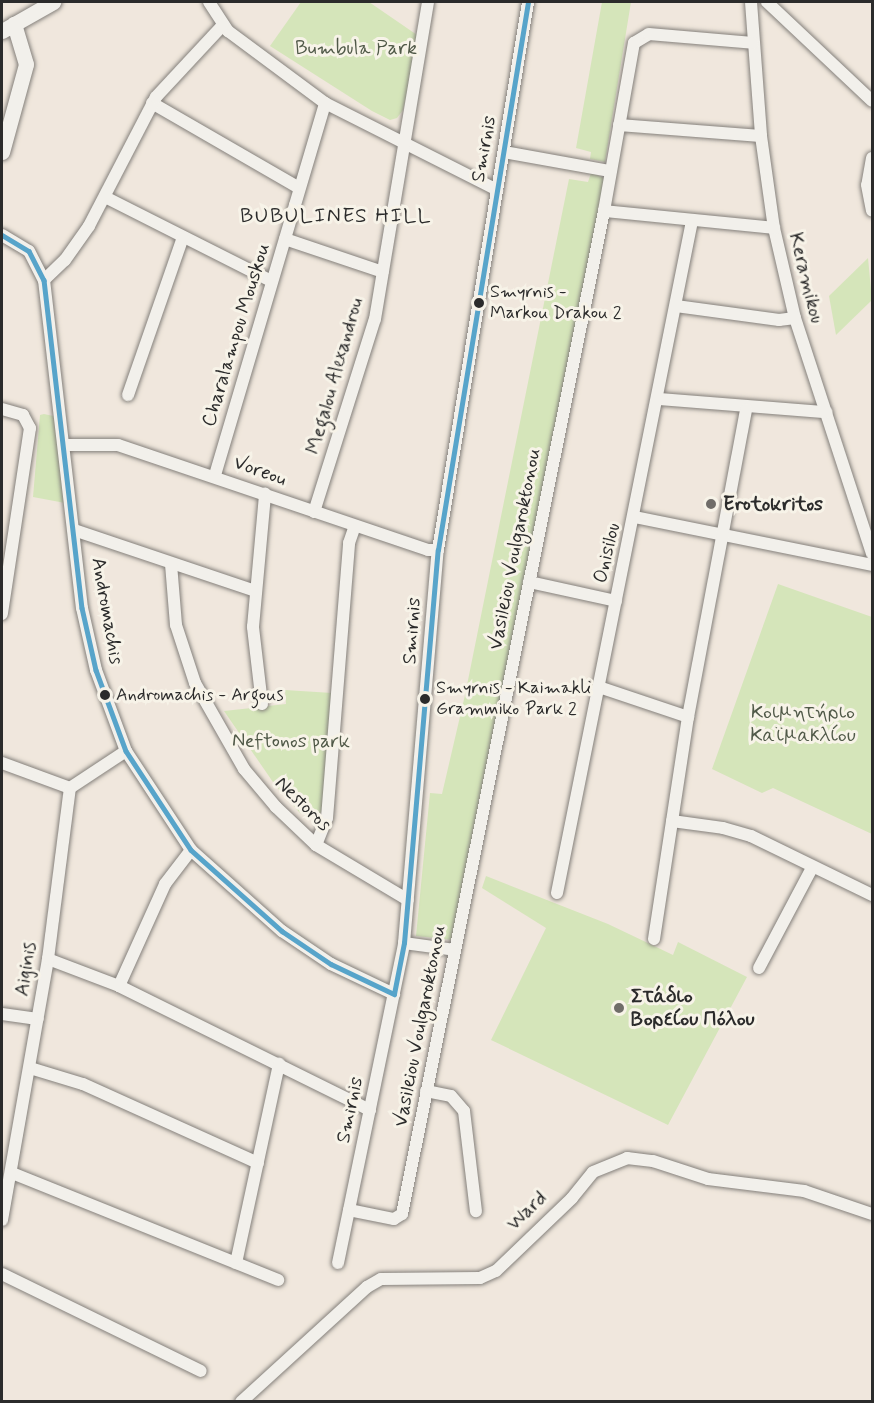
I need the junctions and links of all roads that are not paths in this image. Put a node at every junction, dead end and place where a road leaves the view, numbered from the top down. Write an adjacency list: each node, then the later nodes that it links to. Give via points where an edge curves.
1 (53, 2): 8 (street)
2 (209, 2): 7 (street)
3 (429, 2): 15 (street, Megalou Alexandrou)
4 (528, 2): 17 (street, Smirnis)
5 (751, 2): 9 (street, Keramikou)
6 (766, 2): 10 (street)
7 (223, 25): 11 (street); 12 (street, via 199,46)
8 (8, 28): 16 (street, via 26,64)
9 (753, 43): 13 (street, Vasileiou Voulgaroktonou, via 640,36 632,48); 14 (street, Keramikou)
10 (873, 101)
11 (325, 103): 15 (street); 20 (street, Charalampou Mouskou)
12 (152, 104): 20 (street); 22 (street)
13 (619, 125): 14 (street); 19 (street, Vasileiou Voulgaroktonou)
14 (761, 136): 26 (street, Keramikou)
15 (405, 146): 21 (street); 30 (street, Megalou Alexandrou)
16 (2, 152)
17 (504, 152): 19 (street); 21 (street, Smirnis)
18 (872, 163): 24 (street, via 867,185)
19 (610, 171): 23 (street, Vasileiou Voulgaroktonou)
20 (299, 188): 29 (street, Charalampou Mouskou)
21 (497, 190): 48 (street, Smirnis)
22 (105, 197): 28 (street); 31 (street, via 73,250)
23 (604, 211): 25 (street); 52 (street, Vasileiou Voulgaroktonou)
24 (873, 211)
25 (692, 221): 26 (street); 33 (street, Onisilou)
26 (774, 228): 34 (street, Keramikou)
27 (2, 235): 31 (street, Andromachis, via 29,251)
28 (183, 237): 32 (street); 35 (street)
29 (285, 239): 30 (street); 32 (street, Charalampou Mouskou)
30 (383, 272): 43 (street, Megalou Alexandrou, via 358,380)
31 (44, 280): 40 (street, Andromachis)
32 (271, 281): 41 (street, Charalampou Mouskou)
33 (676, 306): 34 (street, via 779,320); 36 (street, Onisilou)
34 (795, 318): 39 (street, Keramikou)
35 (128, 395)
36 (659, 399): 38 (street); 44 (street, Onisilou)
37 (2, 409): 55 (street, via 23,415 30,428)
38 (746, 409): 39 (street); 47 (street)
39 (826, 412): 49 (street, Keramikou)
40 (66, 445): 41 (street, Voreou, via 118,445); 46 (street, Andromachis)
41 (215, 475): 42 (street, Voreou)
42 (265, 494): 43 (street, Voreou); 53 (street)
43 (314, 512): 45 (street, Voreou)
44 (635, 518): 47 (street); 54 (street, Onisilou)
45 (355, 526): 48 (street, Voreou); 63 (street, via 349,543 327,818)
46 (74, 530): 50 (street); 59 (street, Andromachis, via 89,642)
47 (723, 535): 51 (street); 58 (street)
48 (438, 550): 68 (street, Smirnis)
49 (873, 554)
50 (171, 564): 53 (street); 63 (street, Nestoros, via 176,626 195,683 212,718 254,782)
51 (873, 565)
52 (529, 582): 54 (street); 71 (street, Vasileiou Voulgaroktonou)
53 (255, 591): 57 (street, via 253,627)
54 (616, 601): 56 (street, Onisilou)
55 (2, 614)
56 (599, 687): 58 (street); 66 (street, Onisilou)
57 (262, 704)
58 (687, 717): 62 (street)
59 (126, 751): 61 (street); 64 (street, Andromachis)
60 (2, 763): 61 (street)
61 (70, 788): 72 (street, Aiginis)
62 (672, 821): 65 (street, via 737,831); 69 (street)
63 (316, 845): 68 (street, Nestoros)
64 (191, 850): 74 (street, via 165,884); 75 (street, Andromachis, via 282,931 331,964)
65 (812, 868): 67 (street); 73 (street)
66 (557, 893)
67 (873, 895)
68 (408, 900): 70 (street, Smirnis)
69 (654, 939)
70 (404, 943): 71 (street); 75 (street, Smirnis)
71 (455, 950): 80 (street, Vasileiou Voulgaroktonou)
72 (48, 959): 74 (street); 77 (street, Aiginis)
73 (759, 968)
74 (119, 986): 78 (street)
75 (394, 994): 81 (street, Smirnis)
76 (2, 1014): 77 (street)
77 (38, 1019): 79 (street, Aiginis)
78 (279, 1064): 81 (street); 82 (street)
79 (30, 1068): 82 (street, via 82,1084); 83 (street, Aiginis)
80 (426, 1091): 84 (street, Vasileiou Voulgaroktonou, via 399,1219); 85 (street, via 451,1096 464,1111)
81 (370, 1110): 84 (street, Smirnis)
82 (258, 1163): 88 (street)
83 (12, 1173): 87 (street, Aiginis); 88 (street)
84 (349, 1210): 89 (street, Smirnis)
85 (476, 1211)
86 (873, 1214): 93 (street, Ward, via 804,1191 720,1182 653,1161 627,1158 593,1172 572,1198 488,1275 381,1279 367,1287)
87 (2, 1220)
88 (236, 1263): 91 (street)
89 (338, 1263)
90 (2, 1274): 92 (street)
91 (278, 1281)
92 (201, 1371)
93 (242, 1401)

